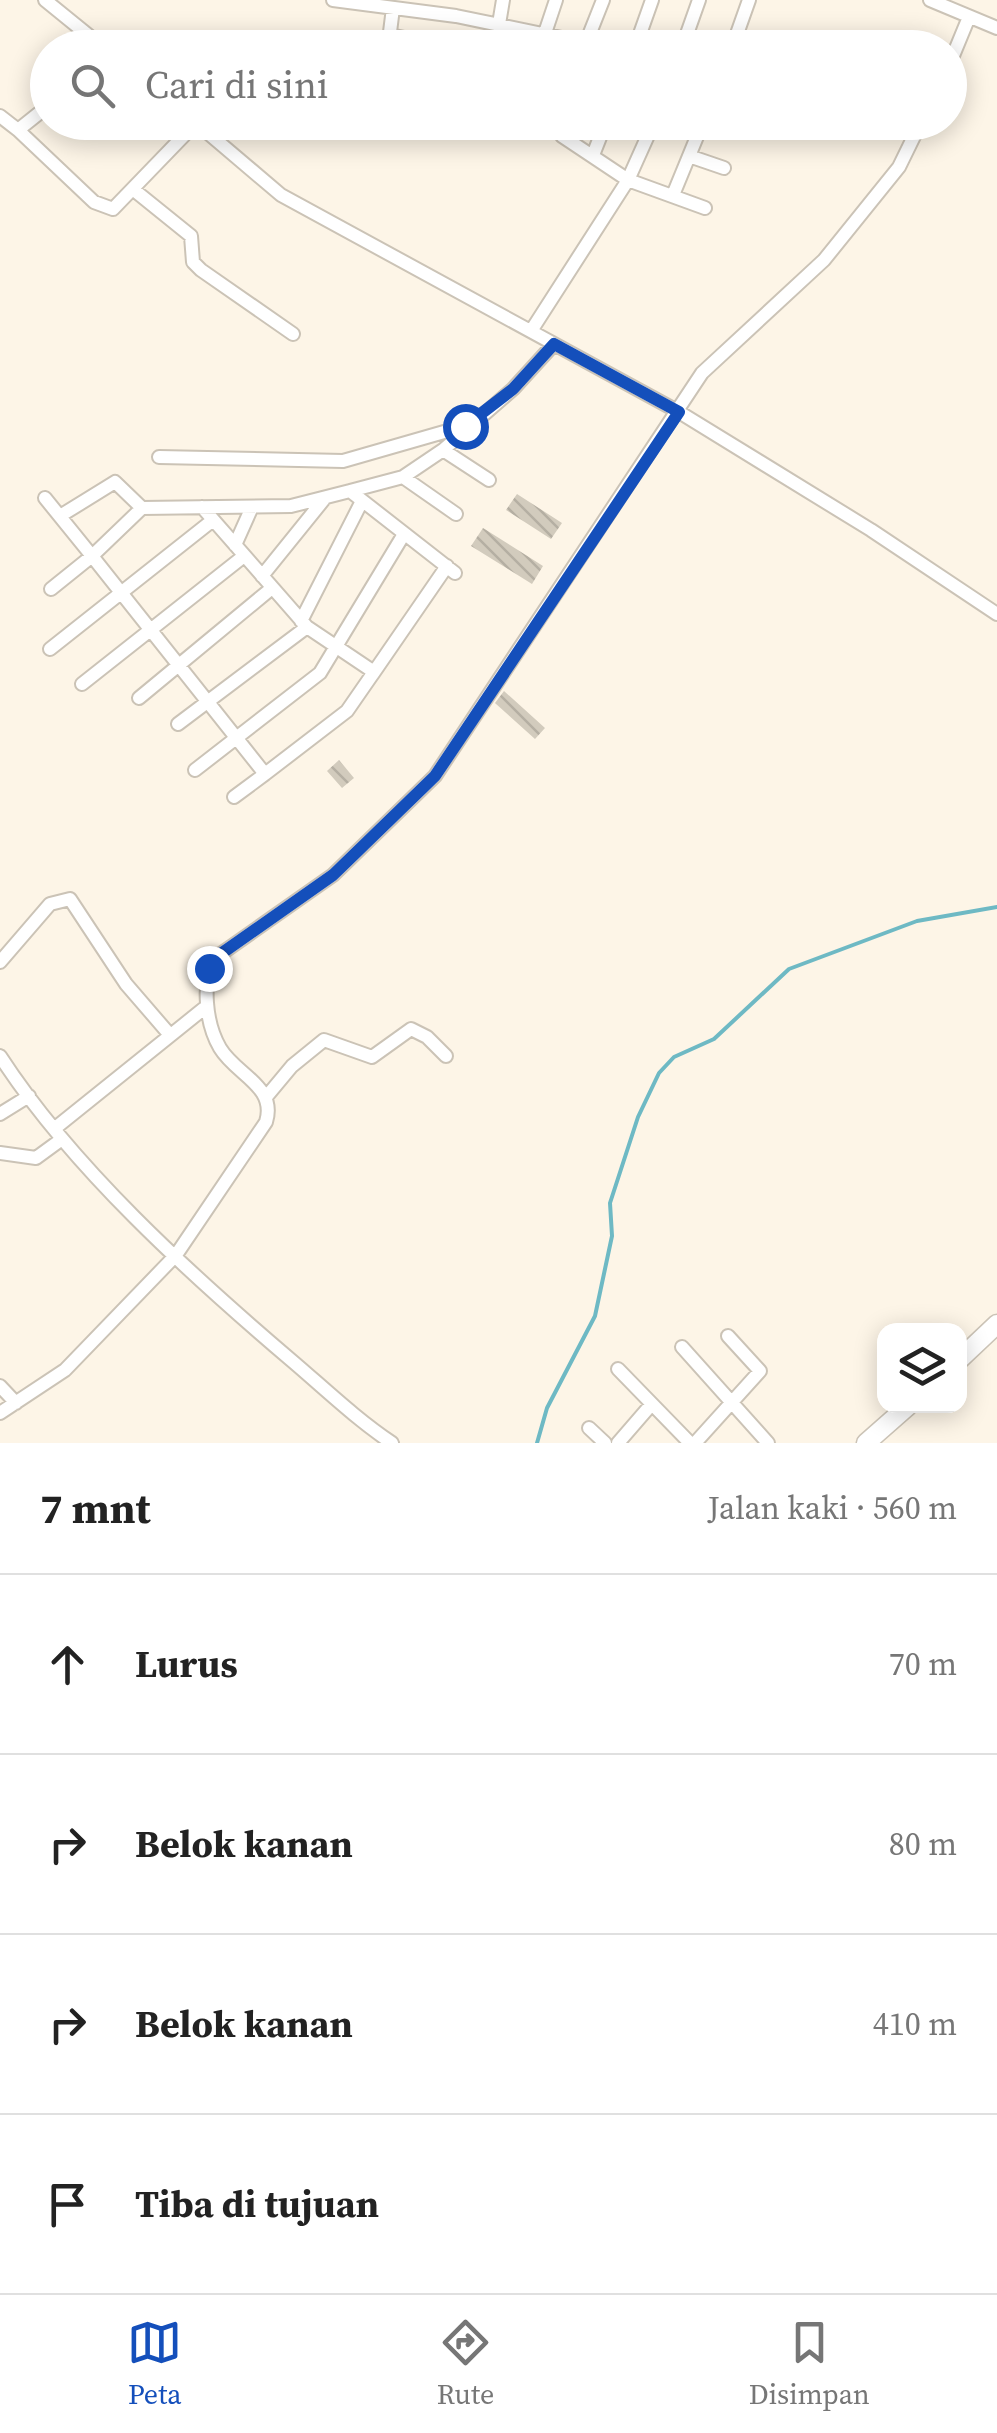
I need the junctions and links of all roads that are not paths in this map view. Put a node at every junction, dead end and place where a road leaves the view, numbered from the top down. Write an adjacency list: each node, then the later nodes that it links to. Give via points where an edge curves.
1 (45, 0): 16 (street)
2 (333, 0): 11 (street)
3 (458, 0): 12 (street)
4 (503, 0): 14 (street)
5 (556, 0): 19 (street)
6 (603, 0): 20 (street)
7 (652, 0): 21 (street)
8 (700, 0): 22 (street)
9 (750, 0): 23 (street)
10 (930, 0): 13 (street)
11 (394, 8): 12 (street); 17 (street)
12 (456, 16): 14 (street)
13 (969, 17): 15 (street); 24 (street)
14 (498, 24): 18 (street)
15 (997, 28)
16 (82, 30)
17 (391, 30)
18 (529, 30)
19 (546, 30)
20 (592, 30)
21 (641, 30)
22 (689, 30)
23 (739, 30)
24 (964, 30)
25 (0, 116): 27 (street)
26 (30, 120): 27 (street)
27 (18, 130): 39 (street, via 104,208 113,209)
28 (180, 140): 39 (street)
29 (216, 140): 42 (street, via 281,194)
30 (568, 140): 35 (street)
31 (599, 140): 35 (street)
32 (646, 140): 38 (street)
33 (696, 140): 36 (street)
34 (912, 140): 45 (street, via 824,260 714,360)
35 (593, 156): 38 (street)
36 (689, 156): 37 (street); 40 (street)
37 (724, 168)
38 (628, 180): 40 (street); 42 (street)
39 (134, 190): 43 (street, via 191,236 193,262 201,270)
40 (673, 195): 41 (street)
41 (705, 208)
42 (531, 331): 44 (street)
43 (293, 334)
44 (554, 344): 45 (street); 46 (street, via 513,389)
45 (679, 412): 68 (street); 85 (street, via 435,776 333,875 215,958)
46 (465, 426): 47 (street); 48 (street, via 343,461)
47 (443, 450): 49 (street); 50 (street)
48 (159, 457)
49 (403, 477): 51 (street); 58 (street)
50 (489, 480)
51 (350, 491): 53 (street); 54 (street)
52 (45, 498): 59 (street)
53 (325, 498): 56 (street); 64 (street)
54 (362, 500): 61 (street); 69 (street)
55 (202, 507): 56 (street); 57 (street); 60 (street)
56 (252, 507): 62 (street)
57 (142, 508): 59 (street, via 115,482); 63 (street)
58 (456, 514)
59 (60, 516): 63 (street)
60 (213, 520): 62 (street); 67 (street)
61 (404, 534): 71 (street); 74 (street, via 451,570)
62 (240, 550): 64 (street); 70 (street)
63 (92, 556): 66 (street); 67 (street)
64 (262, 576): 65 (street)
65 (272, 588): 69 (street); 73 (street)
66 (51, 589)
67 (121, 594): 70 (street); 72 (street)
68 (997, 614)
69 (304, 624): 71 (street); 78 (street)
70 (151, 631): 73 (street); 75 (street)
71 (334, 645): 74 (street); 80 (street, via 320,673)
72 (50, 649)
73 (178, 666): 77 (street); 78 (street)
74 (374, 672): 76 (street); 82 (street, via 347,710)
75 (82, 684)
76 (358, 696)
77 (139, 698)
78 (206, 700): 79 (street); 80 (street)
79 (178, 724)
80 (236, 739): 81 (street); 82 (street)
81 (196, 770)
82 (264, 774): 83 (street)
83 (234, 797)
84 (0, 962): 86 (street, via 50,904 70,898 126,984)
85 (207, 1006): 86 (street); 90 (street, via 220,1048)
86 (170, 1035): 92 (street)
87 (0, 1056): 89 (street)
88 (446, 1056): 90 (street, via 412,1029 372,1057 324,1040)
89 (29, 1096): 91 (street); 92 (street)
90 (267, 1096): 94 (street, via 266,1122)
91 (0, 1114)
92 (58, 1134): 93 (street, via 36,1158); 94 (street)
93 (0, 1153)
94 (176, 1255): 102 (street, via 64,1370); 107 (street)
95 (997, 1324): 98 (street)
96 (728, 1336): 101 (street, via 760,1371)
97 (682, 1347): 101 (street)
98 (967, 1352)
99 (618, 1369): 103 (street)
100 (0, 1386): 102 (street)
101 (731, 1401): 110 (street); 111 (street)
102 (16, 1403): 104 (street)
103 (650, 1406): 109 (street); 110 (street)
104 (0, 1413)
105 (900, 1413): 112 (street)
106 (590, 1428): 108 (street)
107 (392, 1443)
108 (606, 1443)
109 (618, 1443)
110 (692, 1443)
111 (768, 1443)
112 (866, 1443)

